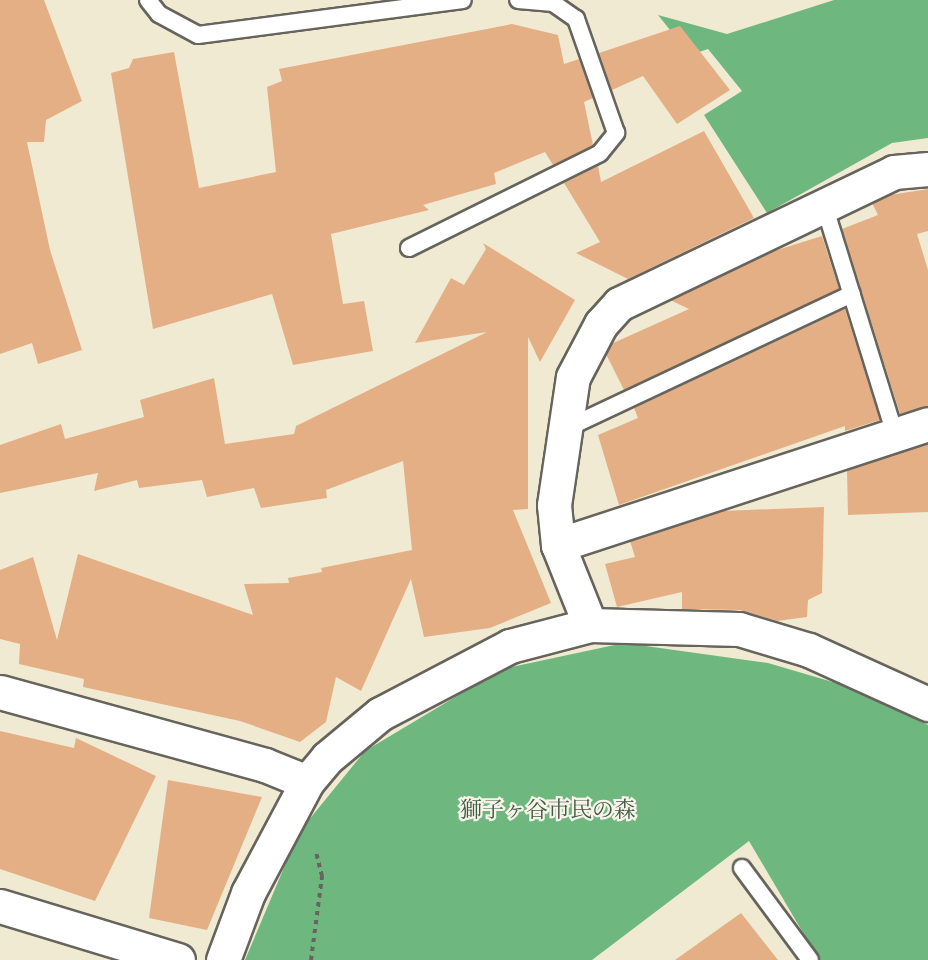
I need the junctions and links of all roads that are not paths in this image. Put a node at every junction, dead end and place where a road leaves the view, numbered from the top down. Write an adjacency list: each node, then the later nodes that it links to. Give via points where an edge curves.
1 (148, 0): 2 (lane, via 159,14 198,35)
2 (463, 0)
3 (518, 0): 6 (lane, via 553,3 576,19 616,134 600,153)
4 (928, 169): 5 (street, via 894,172)
5 (824, 205): 7 (lane); 9 (street, via 619,304 601,324 573,377)
6 (409, 248)
7 (852, 294): 9 (lane); 10 (lane)
8 (928, 424): 10 (street)
9 (565, 429): 11 (street, via 554,505)
10 (895, 434): 11 (street)
11 (558, 546): 12 (street)
12 (590, 625): 14 (street, via 739,629 809,650); 15 (street, via 510,646 380,714)
13 (0, 692): 15 (street, via 265,765)
14 (928, 704)
15 (307, 782): 19 (street, via 248,893)
16 (742, 868): 20 (lane)
17 (0, 906): 18 (street)
18 (178, 960)
19 (222, 960)
20 (810, 960)

